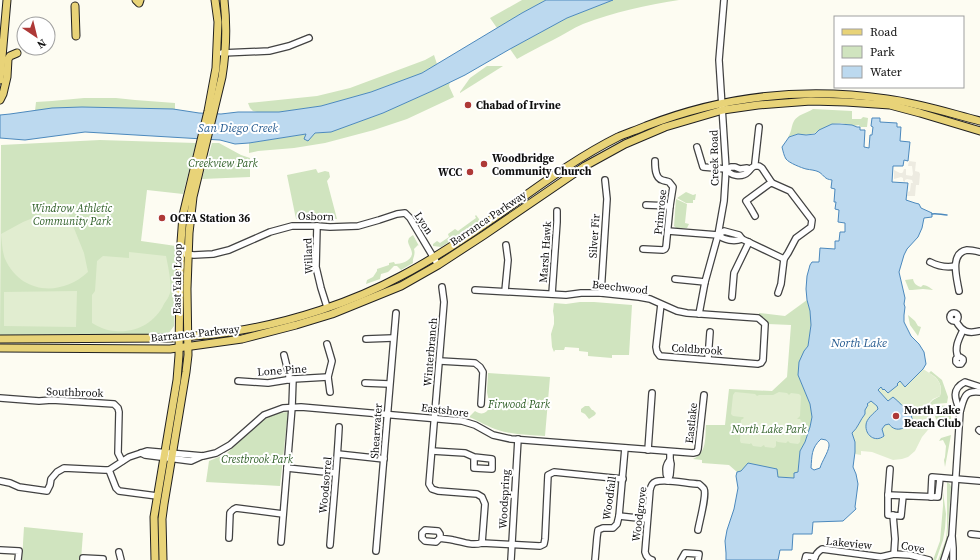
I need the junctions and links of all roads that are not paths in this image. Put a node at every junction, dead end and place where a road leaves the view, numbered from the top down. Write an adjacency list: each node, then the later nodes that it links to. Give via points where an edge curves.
1 (7, 0): 8 (main road)
2 (215, 0): 9 (main road, East Yale Loop, via 218,22)
3 (224, 0): 10 (main road, East Yale Loop)
4 (724, 0): 13 (street, Creek Road, via 719,60)
5 (75, 2): 6 (main road)
6 (76, 36)
7 (309, 38): 10 (street, via 269,51)
8 (3, 43): 11 (main road); 12 (main road, via 7,49 17,53 8,59 7,77)
9 (217, 53): 10 (street); 15 (main road, East Yale Loop)
10 (225, 53): 15 (main road, East Yale Loop, via 222,77)
11 (0, 80)
12 (0, 100)
13 (722, 103): 14 (street, Creek Road); 16 (main road, Barranca Parkway, via 771,95 843,94 914,104); 23 (main road, Barranca Parkway, via 667,118 621,136)
14 (723, 110): 18 (main road, Barranca Parkway, via 811,101 890,105); 22 (street, Creek Road); 24 (main road, Barranca Parkway, via 665,127 625,144)
15 (211, 111): 39 (main road, East Yale Loop, via 183,215)
16 (980, 121)
17 (758, 127): 21 (street)
18 (980, 131)
19 (696, 147): 22 (street, via 703,167)
20 (655, 161): 28 (street, Primrose, via 659,178 673,185)
21 (753, 167): 22 (street, via 732,175); 26 (street, via 762,168)
22 (726, 169): 34 (street, Creek Road)
23 (559, 172): 24 (main road); 40 (main road, Barranca Parkway)
24 (564, 180): 43 (main road, Barranca Parkway)
25 (605, 180): 51 (street, Silver Fir, via 607,199)
26 (772, 182): 31 (street, via 746,201); 41 (street, via 790,191 812,220 811,227 796,238)
27 (646, 205): 28 (street)
28 (670, 206): 33 (street, Primrose)
29 (557, 211): 53 (street, Marsh Hawk)
30 (405, 213): 32 (street, Osborn, via 358,226); 40 (street, Lyon)
31 (755, 216)
32 (317, 226): 39 (street, Osborn, via 292,226 213,254); 56 (street, Willard, via 316,267)
33 (668, 230): 34 (street); 37 (street, Primrose, via 665,249)
34 (718, 234): 35 (street, via 723,239 733,237); 46 (street, Creek Road)
35 (749, 242): 41 (street); 54 (street, via 734,273)
36 (506, 245): 49 (street, via 508,260)
37 (643, 249)
38 (980, 252): 44 (street, via 958,251)
39 (184, 254): 63 (main road, East Yale Loop); 64 (main road, East Yale Loop)
40 (433, 258): 43 (street, Lyon); 56 (main road, Barranca Parkway, via 370,291)
41 (784, 259): 52 (street)
42 (930, 262): 44 (street, via 946,268)
43 (438, 265): 69 (main road, Barranca Parkway, via 401,286 296,326 242,339)
44 (955, 266): 50 (street)
45 (675, 279): 46 (street)
46 (705, 282): 58 (street, Creek Road)
47 (442, 287): 75 (street, Winterbranch, via 444,302)
48 (475, 290): 49 (street, Beechwood)
49 (505, 291): 53 (street, Beechwood)
50 (959, 291)
51 (601, 293): 53 (street, Beechwood); 55 (street, Beechwood, via 650,299)
52 (778, 293)
53 (552, 294)
54 (732, 297)
55 (661, 304): 58 (street, Beechwood, via 676,311); 74 (street, Coldbrook, via 656,347 658,354 665,357)
56 (327, 307): 63 (main road, Barranca Parkway, via 262,326)
57 (396, 313): 65 (street, Shearwater)
58 (699, 314): 76 (street, Beechwood, via 758,318 765,324 764,357)
59 (956, 321): 60 (street)
60 (963, 330): 61 (street, via 972,333); 73 (street, via 957,345)
61 (980, 331)
62 (710, 332): 74 (street)
63 (188, 337): 64 (main road, Barranca Parkway); 69 (main road, East Yale Loop)
64 (179, 338): 66 (main road, Barranca Parkway); 71 (main road, East Yale Loop)
65 (393, 338): 67 (street); 81 (street, Shearwater)
66 (0, 339)
67 (366, 339)
68 (327, 344): 77 (street, via 332,361)
69 (188, 346): 71 (main road, Barranca Parkway); 101 (main road, East Yale Loop, via 186,372)
70 (0, 348): 71 (main road, Barranca Parkway)
71 (179, 348): 101 (main road, East Yale Loop)
72 (284, 355): 78 (street)
73 (958, 357)
74 (708, 359): 76 (street, Coldbrook)
75 (440, 361): 88 (street, via 474,363 480,367 483,372); 92 (street, Winterbranch)
76 (761, 363)
77 (328, 377): 78 (street, Lone Pine); 83 (street)
78 (291, 380): 79 (street, Lone Pine, via 268,383); 89 (street)
79 (238, 381)
80 (365, 383): 81 (street)
81 (389, 384): 91 (street, Shearwater)
82 (980, 387): 90 (street, via 965,382 959,385 955,394)
83 (330, 392)
84 (980, 392): 90 (street, via 968,392)
85 (652, 394): 96 (street)
86 (704, 395): 99 (street, Eastlake)
87 (0, 398): 104 (street, Southbrook, via 114,404 119,412 118,453)
88 (481, 404)
89 (292, 407): 91 (street, Eastshore); 101 (street, Eastshore, via 264,415 224,450 202,456); 105 (street)
90 (960, 412): 110 (street)
91 (387, 415): 92 (street, Eastshore); 103 (street, Shearwater)
92 (435, 418): 94 (street, Eastshore, via 470,423 493,435); 97 (street, Winterbranch)
93 (339, 427): 100 (street, Woodsorrel)
94 (518, 439): 95 (street, Eastshore); 130 (street, Woodspring)
95 (625, 448): 96 (street, Eastshore); 109 (street, Woodfall)
96 (648, 450): 98 (street, Eastshore)
97 (432, 451): 102 (street, via 465,453); 128 (street, Winterbranch, via 429,484 432,489 477,494 483,500 485,504)
98 (670, 452): 99 (street, Eastshore); 111 (street, via 666,474)
99 (697, 452)
100 (338, 454): 103 (street); 108 (street, Woodsorrel)
101 (168, 455): 104 (street, Eastshore, via 147,450); 115 (main road, East Yale Loop); 141 (main road, East Yale Loop, via 162,519)
102 (474, 457)
103 (384, 459): 132 (street, Shearwater)
104 (122, 460): 107 (street, Eastshore)
105 (287, 468): 108 (street); 117 (street)
106 (890, 469): 114 (street)
107 (109, 470): 112 (street, via 64,468 51,479 47,491); 115 (street, via 119,491)
108 (335, 473): 129 (street, Woodsorrel)
109 (623, 479): 119 (street, Woodfall); 130 (street, via 554,472 548,475 544,544 538,547)
110 (956, 479): 113 (street); 116 (street, via 940,478 938,497); 124 (street)
111 (668, 480): 120 (street, Woodgrove, via 652,484); 121 (street, via 699,484 704,489)
112 (0, 481)
113 (980, 481)
114 (888, 495): 116 (street); 118 (street, via 888,515)
115 (157, 496): 140 (main road, East Yale Loop, via 154,517)
116 (903, 496): 118 (street, via 901,516)
117 (283, 514): 125 (street, via 236,508 230,513); 127 (street)
118 (893, 515): 134 (street)
119 (619, 516): 120 (street); 143 (street, Woodfall, via 613,528 598,530)
120 (647, 519): 144 (street, Woodgrove, via 645,552)
121 (698, 530)
122 (971, 534): 123 (street)
123 (980, 535)
124 (952, 536): 149 (street); 150 (street)
125 (229, 538)
126 (440, 538): 128 (street, via 466,544)
127 (281, 542)
128 (482, 543): 130 (street)
129 (330, 545)
130 (512, 545): 142 (street, Woodspring)
131 (0, 550): 136 (street, via 19,552)
132 (376, 551)
133 (120, 552): 139 (street)
134 (894, 554): 135 (street, Lakeview, via 881,557 822,549); 148 (street, Cove)
135 (815, 558): 147 (street, Lakeview, via 806,556)
136 (18, 560)
137 (83, 560): 138 (street)
138 (102, 560)
139 (121, 560)
140 (155, 560)
141 (163, 560)
142 (511, 560)
143 (595, 560)
144 (652, 560)
145 (681, 560): 146 (street, via 685,553 699,554)
146 (698, 560)
147 (805, 560)
148 (929, 560)
149 (944, 560)
150 (952, 560)

